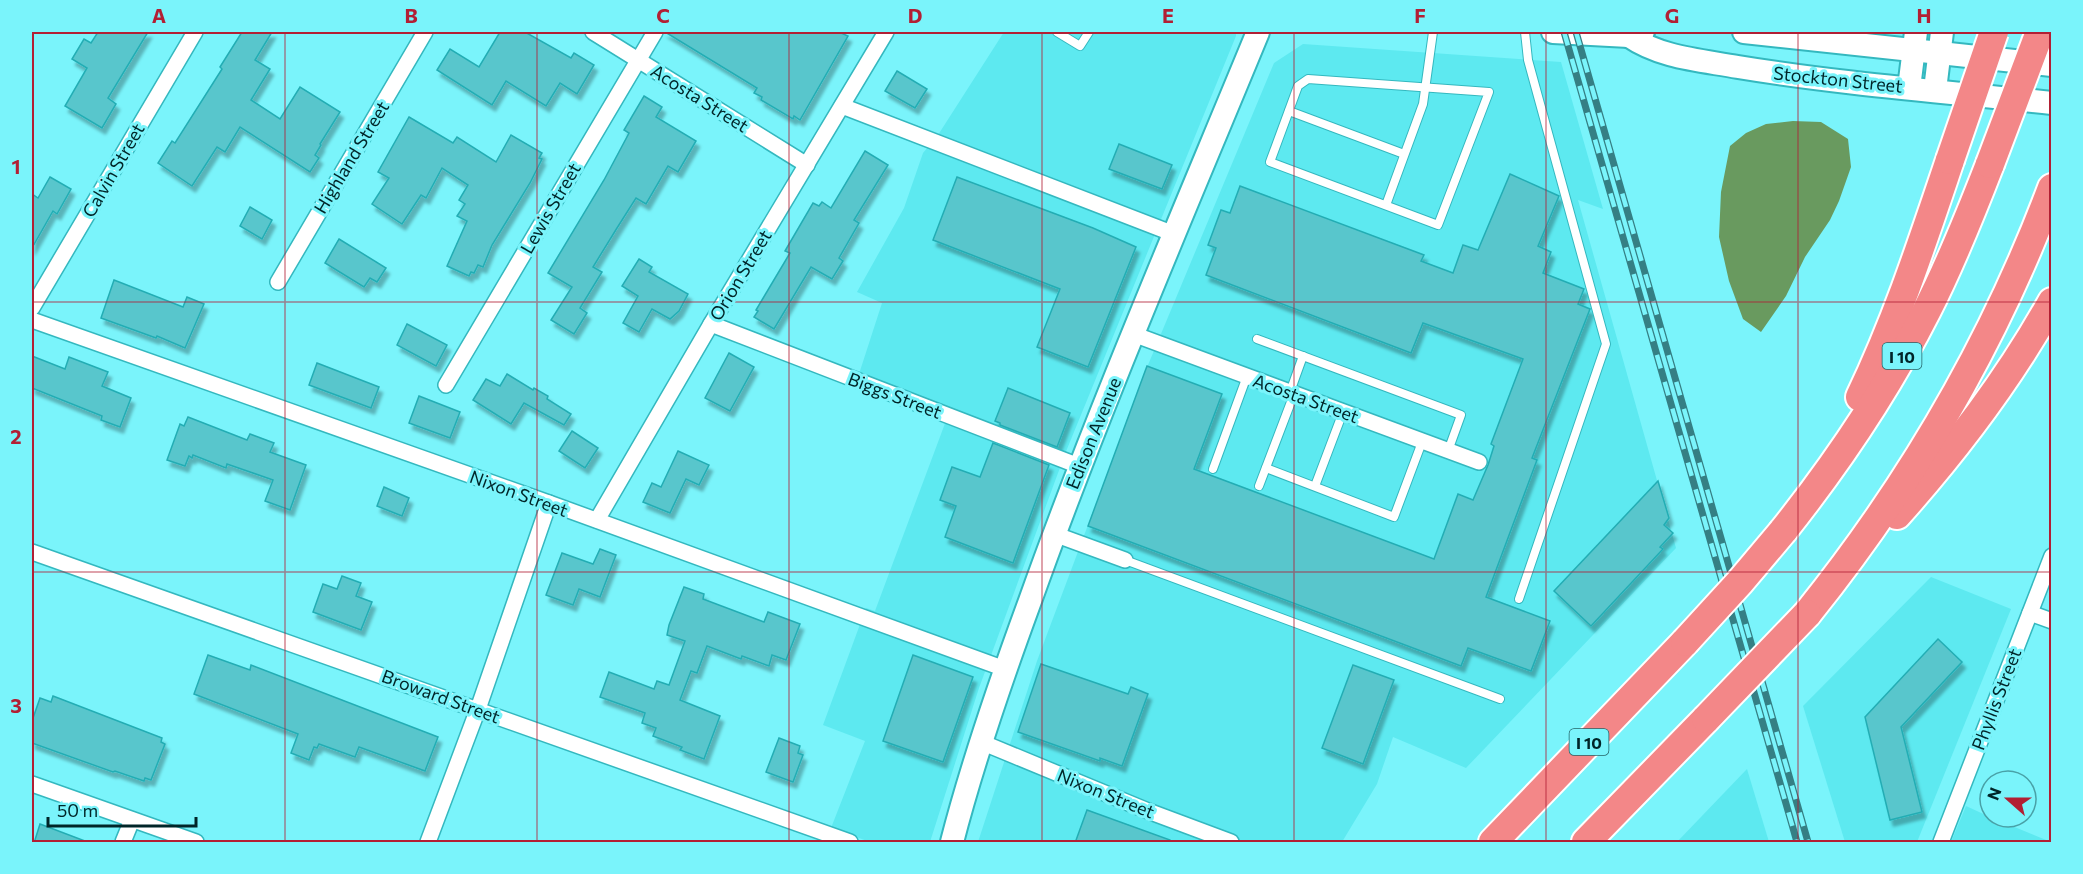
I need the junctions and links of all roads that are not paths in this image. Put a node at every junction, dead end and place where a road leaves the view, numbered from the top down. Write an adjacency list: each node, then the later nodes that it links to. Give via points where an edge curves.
1 (195, 32): 34 (street, Calvin Street)
2 (425, 32): 32 (street, Highland Street)
3 (593, 32): 19 (street, Acosta Street)
4 (654, 32): 19 (street, Lewis Street)
5 (886, 32): 25 (street, Orion Street)
6 (1057, 32): 7 (lane, via 1080,46)
7 (1089, 32)
8 (1258, 32): 31 (main road, Edison Avenue)
9 (1432, 32): 21 (lane)
10 (1525, 32): 59 (lane, via 1528,60 1606,344)
11 (1553, 32): 15 (main road, Stockton Street)
12 (1744, 32): 16 (main road, Stockton Street)
13 (1994, 32): 54 (highway, bridge, via 1909,280 1878,357 1828,461)
14 (2040, 32): 54 (highway, I 10, bridge, via 1942,279 1909,344 1835,463)
15 (1634, 33): 22 (main road, Stockton Street, via 1647,47 1670,55 1767,72)
16 (1790, 34): 17 (main road, Stockton Street)
17 (1915, 41): 18 (main road, Stockton Street); 22 (main road)
18 (1941, 42): 20 (main road, Stockton Street); 23 (main road)
19 (637, 60): 28 (street, Acosta Street); 41 (street, Lewis Street)
20 (2052, 65)
21 (1426, 87): 26 (lane, via 1308,79 1298,86); 27 (lane); 30 (lane, via 1489,92 1438,225)
22 (1909, 88): 23 (main road, Stockton Street)
23 (1935, 90): 24 (main road, Stockton Street)
24 (2052, 103)
25 (842, 106): 28 (street, Orion Street); 31 (street)
26 (1289, 111): 27 (lane); 30 (lane, via 1270,162)
27 (1404, 154): 30 (lane)
28 (807, 165): 36 (street, Orion Street)
29 (2052, 188): 61 (highway, via 2006,299 1955,396 1875,523)
30 (1386, 205)
31 (1174, 234): 37 (main road, Edison Avenue)
32 (278, 282)
33 (2052, 302): 61 (highway, via 1956,446)
34 (32, 309)
35 (32, 320): 52 (street, Nixon Street)
36 (711, 324): 47 (street, Biggs Street); 53 (street, Orion Street)
37 (1133, 334): 40 (street, Acosta Street); 47 (main road, Edison Avenue)
38 (1257, 339): 39 (lane)
39 (1303, 356): 42 (lane); 45 (lane, via 1461,415)
40 (1247, 376): 42 (street, Acosta Street); 49 (lane)
41 (446, 385)
42 (1292, 393): 43 (street, Acosta Street); 48 (lane)
43 (1343, 412): 44 (street, Acosta Street); 51 (lane)
44 (1422, 442): 45 (street, Acosta Street); 51 (lane, via 1394,517)
45 (1448, 451): 46 (street, Acosta Street)
46 (1479, 462)
47 (1079, 466): 55 (main road, Edison Avenue)
48 (1266, 468): 50 (lane); 51 (lane)
49 (1212, 469)
50 (1259, 486)
51 (1315, 486)
52 (549, 503): 53 (street, Nixon Street); 65 (street)
53 (597, 520): 63 (street, Nixon Street)
54 (1784, 531): 75 (highway, I 10, bridge, via 1685,642)
55 (1054, 534): 58 (street); 63 (main road, Edison Avenue)
56 (32, 552): 65 (street, Broward Street)
57 (2052, 556): 60 (street, Phyllis Street)
58 (1125, 561): 64 (lane)
59 (1520, 599)
60 (2030, 613): 62 (street); 77 (street, Phyllis Street)
61 (1807, 614): 76 (highway, bridge)
62 (2052, 621)
63 (1005, 669): 66 (main road, Edison Avenue)
64 (1500, 699)
65 (478, 709): 71 (street); 72 (street, Broward Street)
66 (981, 742): 73 (main road, Edison Avenue); 74 (street, Nixon Street)
67 (32, 784): 68 (street)
68 (132, 820): 69 (street); 70 (street)
69 (123, 843)
70 (196, 843)
71 (428, 843)
72 (850, 843)
73 (952, 843)
74 (1231, 843)
75 (1493, 843)
76 (1586, 843)
77 (1941, 843)

